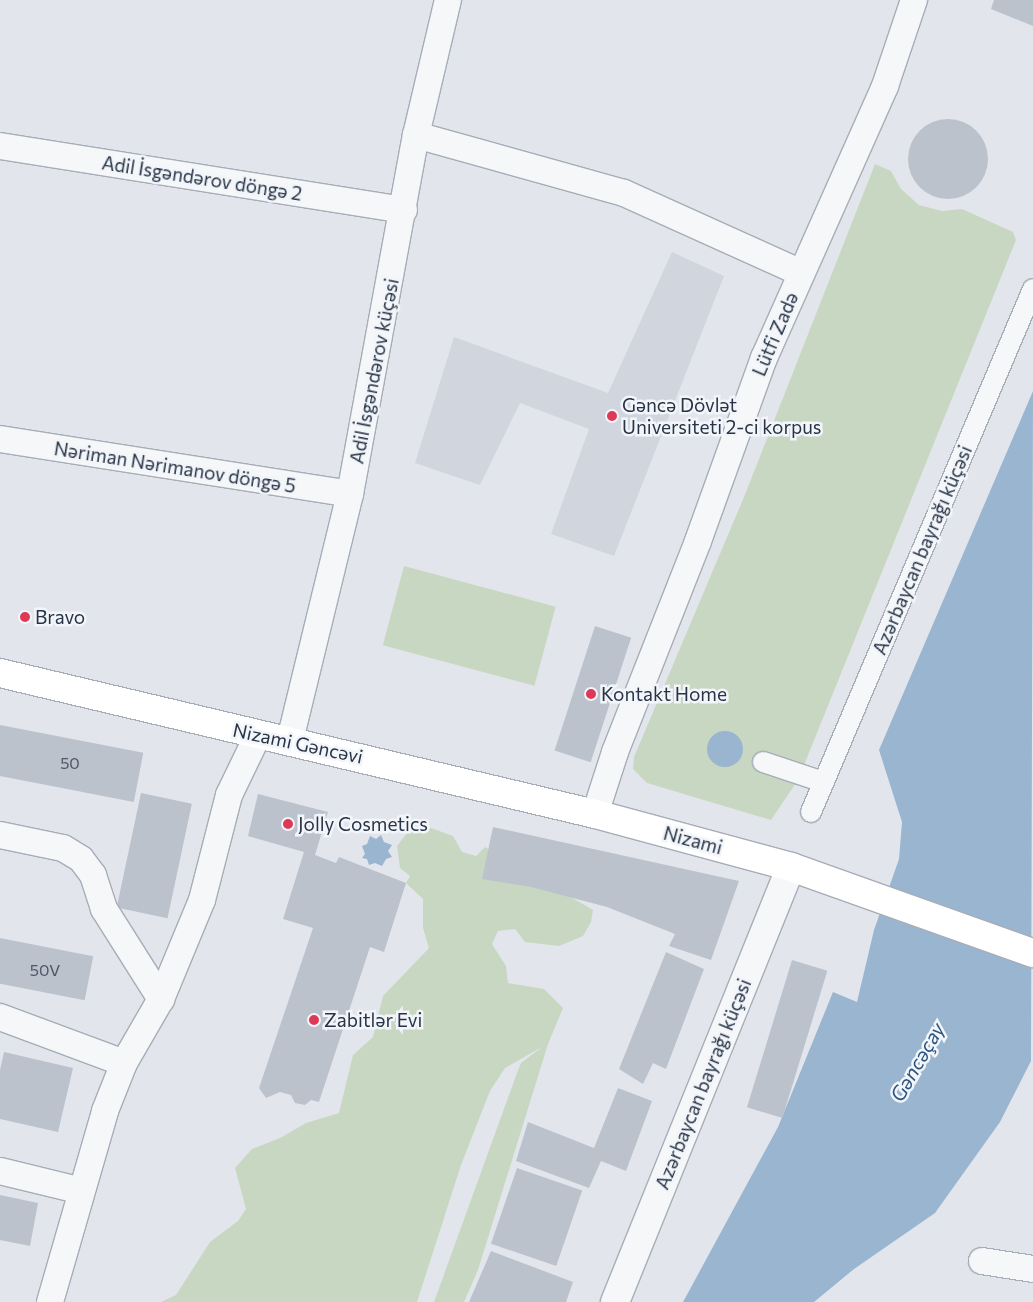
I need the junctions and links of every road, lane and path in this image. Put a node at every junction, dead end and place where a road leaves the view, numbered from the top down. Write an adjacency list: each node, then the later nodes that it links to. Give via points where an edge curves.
1 (448, 0): 3 (street, Adil İsgəndərov küçəsi)
2 (914, 0): 6 (street, Lütfi Zadə, via 886,86)
3 (416, 135): 5 (street, Adil İsgəndərov küçəsi); 6 (street, via 624,193)
4 (0, 146): 5 (street, Adil İsgəndərov döngə 2)
5 (404, 210): 9 (street, Adil İsgəndərov küçəsi)
6 (802, 273): 16 (street, Lütfi Zadə, via 764,358 698,541 615,752)
7 (1033, 289): 14 (street, Azərbaycan bayrağı küçəsi)
8 (0, 439): 9 (street, Nəriman Nərimanov döngə 5)
9 (350, 494): 12 (street, Adil İsgəndərov küçəsi)
10 (0, 673): 11 (main road, Nizami Gəncəvi)
11 (258, 735): 12 (main road, Nizami Gəncəvi); 20 (street, via 229,795 202,900)
12 (290, 740): 16 (main road, Nizami Gəncəvi)
13 (763, 762): 14 (street)
14 (823, 782): 15 (street, Azərbaycan bayrağı küçəsi)
15 (811, 812)
16 (595, 814): 18 (main road, Nizami)
17 (0, 835): 20 (street, via 63,848 81,859 93,875 104,909)
18 (791, 867): 19 (main road, Nizami); 28 (street, Azərbaycan bayrağı küçəsi)
19 (1033, 953)
20 (161, 999): 22 (street)
21 (0, 1017): 22 (street)
22 (124, 1063): 24 (street, via 105,1111)
23 (0, 1171): 24 (street)
24 (82, 1191): 27 (street)
25 (982, 1261): 26 (street)
26 (1033, 1270)
27 (50, 1302)
28 (615, 1302)

